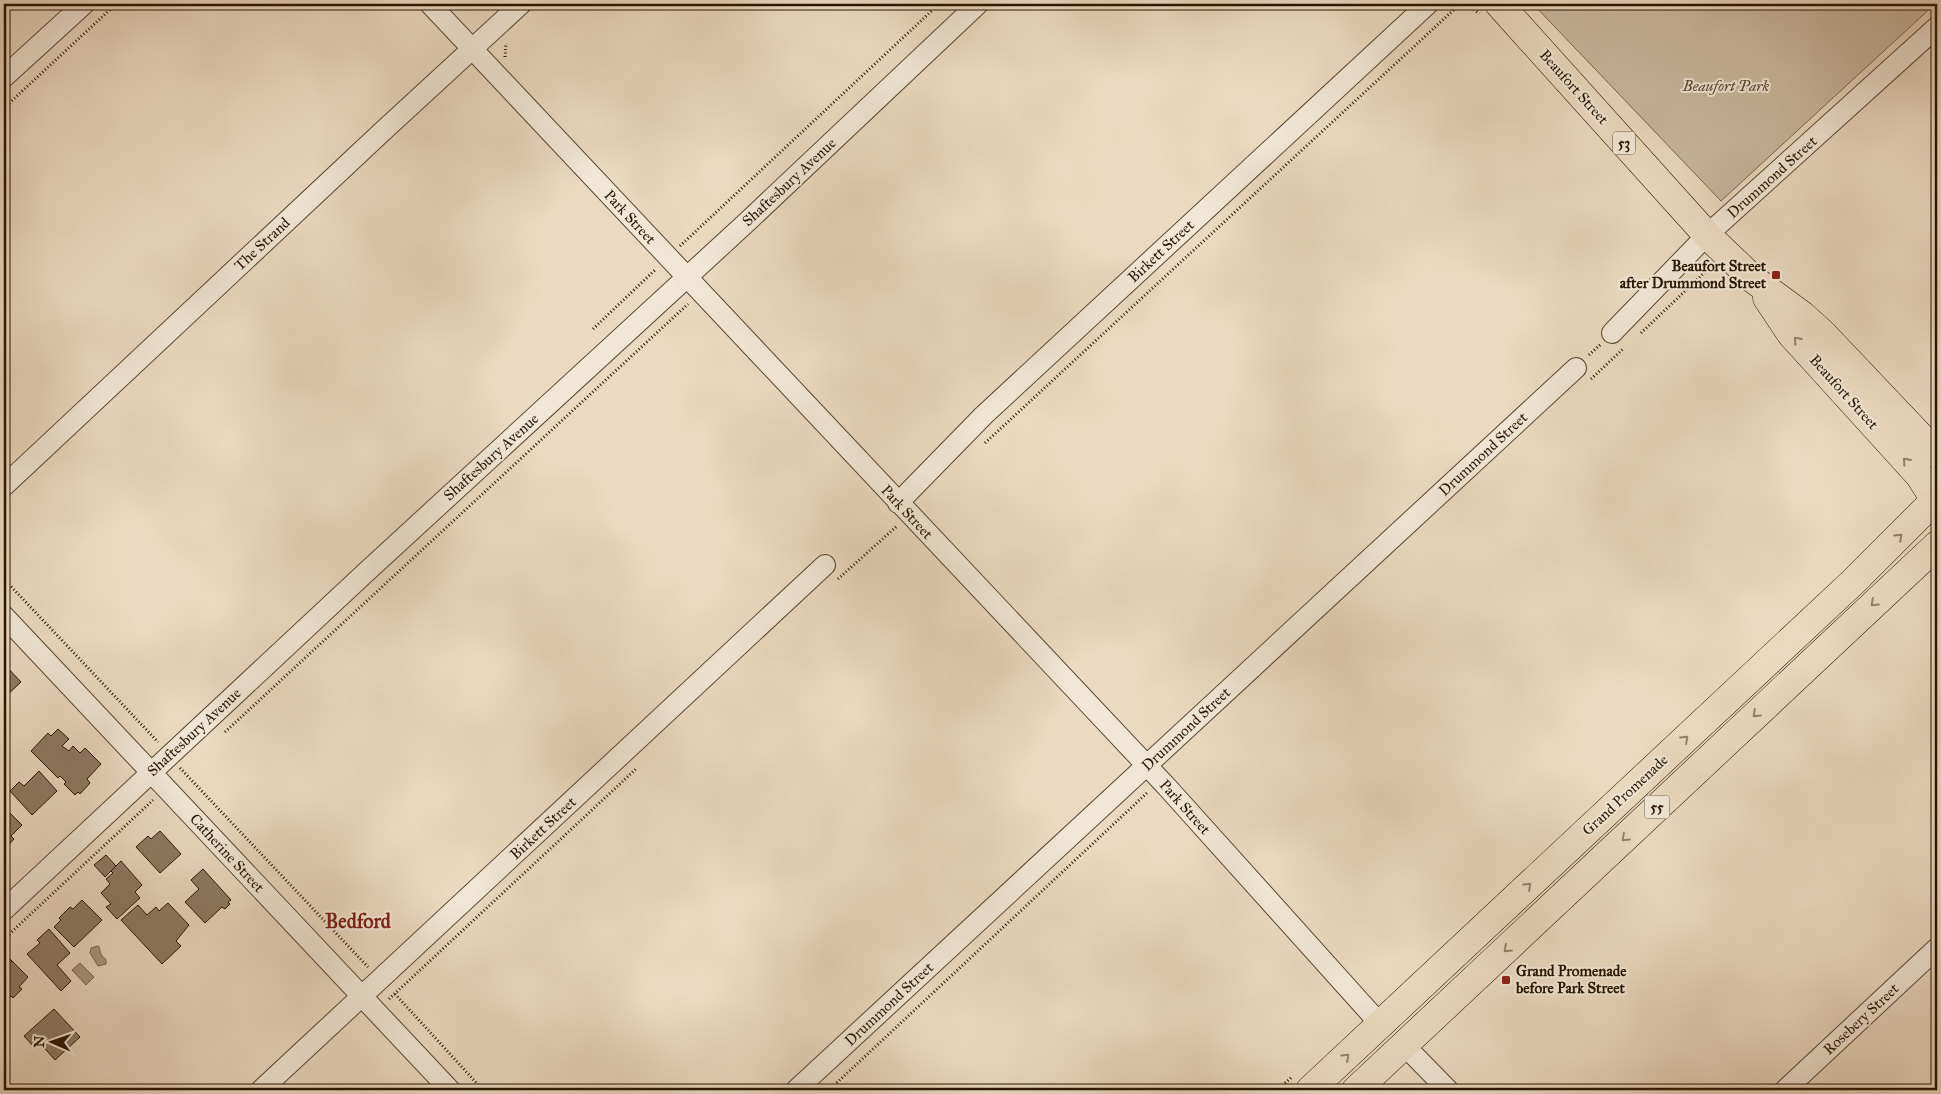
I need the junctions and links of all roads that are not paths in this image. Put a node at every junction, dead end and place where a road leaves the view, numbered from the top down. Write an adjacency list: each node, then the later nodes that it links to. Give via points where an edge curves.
1 (84, 4): 9 (street)
2 (430, 4): 8 (street, Park Street)
3 (521, 4): 8 (street, The Strand)
4 (978, 4): 12 (street, Shaftesbury Avenue)
5 (1428, 4): 20 (street, Birkett Street, via 984,415)
6 (1499, 4): 10 (main road, Beaufort Street / 53)
7 (1937, 27): 10 (street, Drummond Street)
8 (472, 49): 12 (street, Park Street, via 668,258); 18 (street, The Strand)
9 (4, 77)
10 (1707, 234): 11 (main road, Beaufort Street / 53); 13 (street, Drummond Street)
11 (1753, 279): 14 (main road, Beaufort Street / 53); 19 (main road, Beaufort Street / 53, one-way to 11, via 1919,475 1791,334)
12 (683, 282): 20 (street, Park Street); 27 (street, Shaftesbury Avenue)
13 (1612, 333)
14 (1823, 334): 16 (main road, via 1849,344); 17 (main road, Beaufort Street / 53)
15 (1576, 368): 26 (street, Drummond Street)
16 (1937, 430)
17 (1937, 454)
18 (4, 486)
19 (1937, 500): 31 (main road, Grand Promenade / 55, one-way to 19)
20 (903, 508): 26 (street, Park Street)
21 (1937, 545): 23 (main road, Grand Promenade / 55)
22 (1937, 566): 23 (main road)
23 (1910, 570): 32 (main road, Grand Promenade / 55, one-way to 32)
24 (831, 572): 30 (street, Birkett Street)
25 (4, 616): 27 (street, Catherine Street)
26 (1147, 766): 31 (street, Park Street); 35 (street, Drummond Street)
27 (151, 773): 28 (street, Shaftesbury Avenue); 30 (street, Catherine Street)
28 (4, 910)
29 (1937, 948): 39 (street, Rosebery Street)
30 (362, 997): 33 (street, Birkett Street); 34 (street, Catherine Street)
31 (1381, 1025): 36 (main road, Grand Promenade / 55, one-way to 31)
32 (1404, 1045): 37 (main road, Grand Promenade / 55); 38 (street)
33 (261, 1090)
34 (450, 1090)
35 (796, 1090)
36 (1310, 1090)
37 (1356, 1090)
38 (1448, 1090)
39 (1785, 1090)

